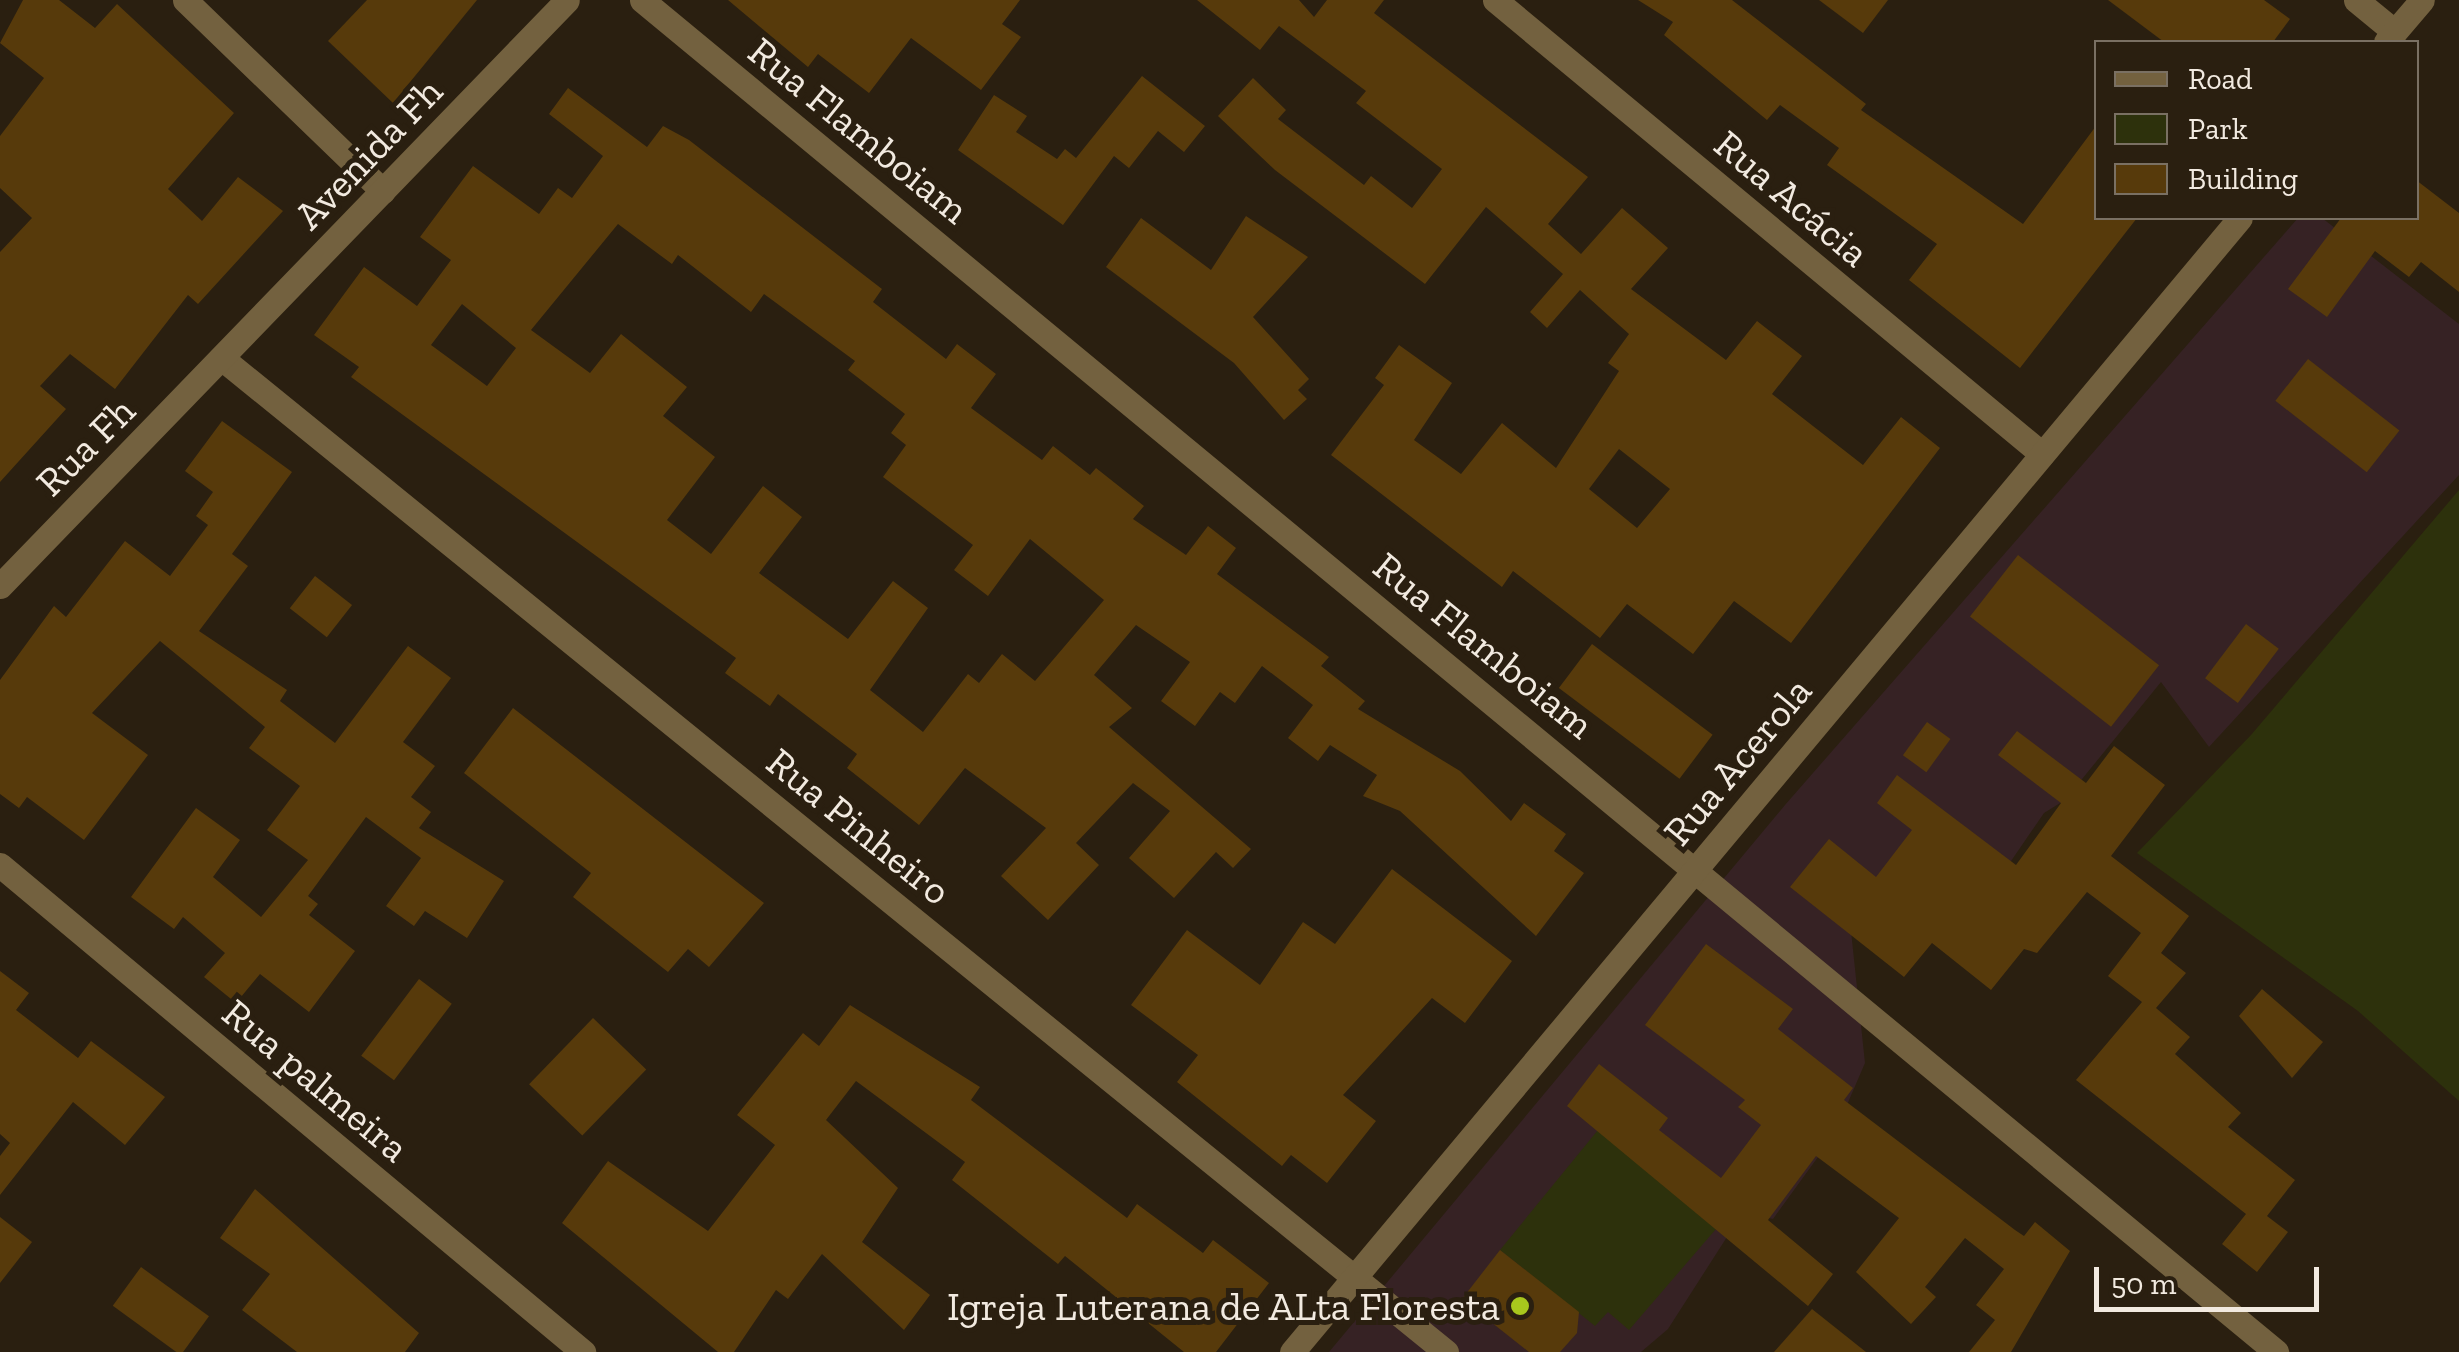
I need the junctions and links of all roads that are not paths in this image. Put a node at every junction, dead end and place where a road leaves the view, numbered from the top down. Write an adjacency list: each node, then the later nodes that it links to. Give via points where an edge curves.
1 (185, 0): 8 (street)
2 (567, 0): 8 (street, Avenida Fh)
3 (642, 0): 14 (street, Rua Flamboiam)
4 (1495, 0): 11 (street, Rua Acácia)
5 (2356, 0): 7 (street)
6 (2422, 0): 7 (street)
7 (2390, 37)
8 (383, 191): 10 (street, Avenida Fh)
9 (2238, 220): 11 (street, Rua Acerola)
10 (224, 360): 12 (street, Rua Fh); 15 (street, Rua Pinheiro)
11 (2042, 454): 14 (street, Rua Acerola)
12 (1, 582)
13 (0, 865): 16 (street, Rua palmeira)
14 (1696, 868): 15 (street, Rua Acerola); 19 (street, Rua Flamboiam)
15 (1356, 1276): 17 (street, Rua Acerola); 18 (street, Rua Pinheiro)
16 (584, 1352)
17 (1292, 1352)
18 (1446, 1352)
19 (2276, 1352)

